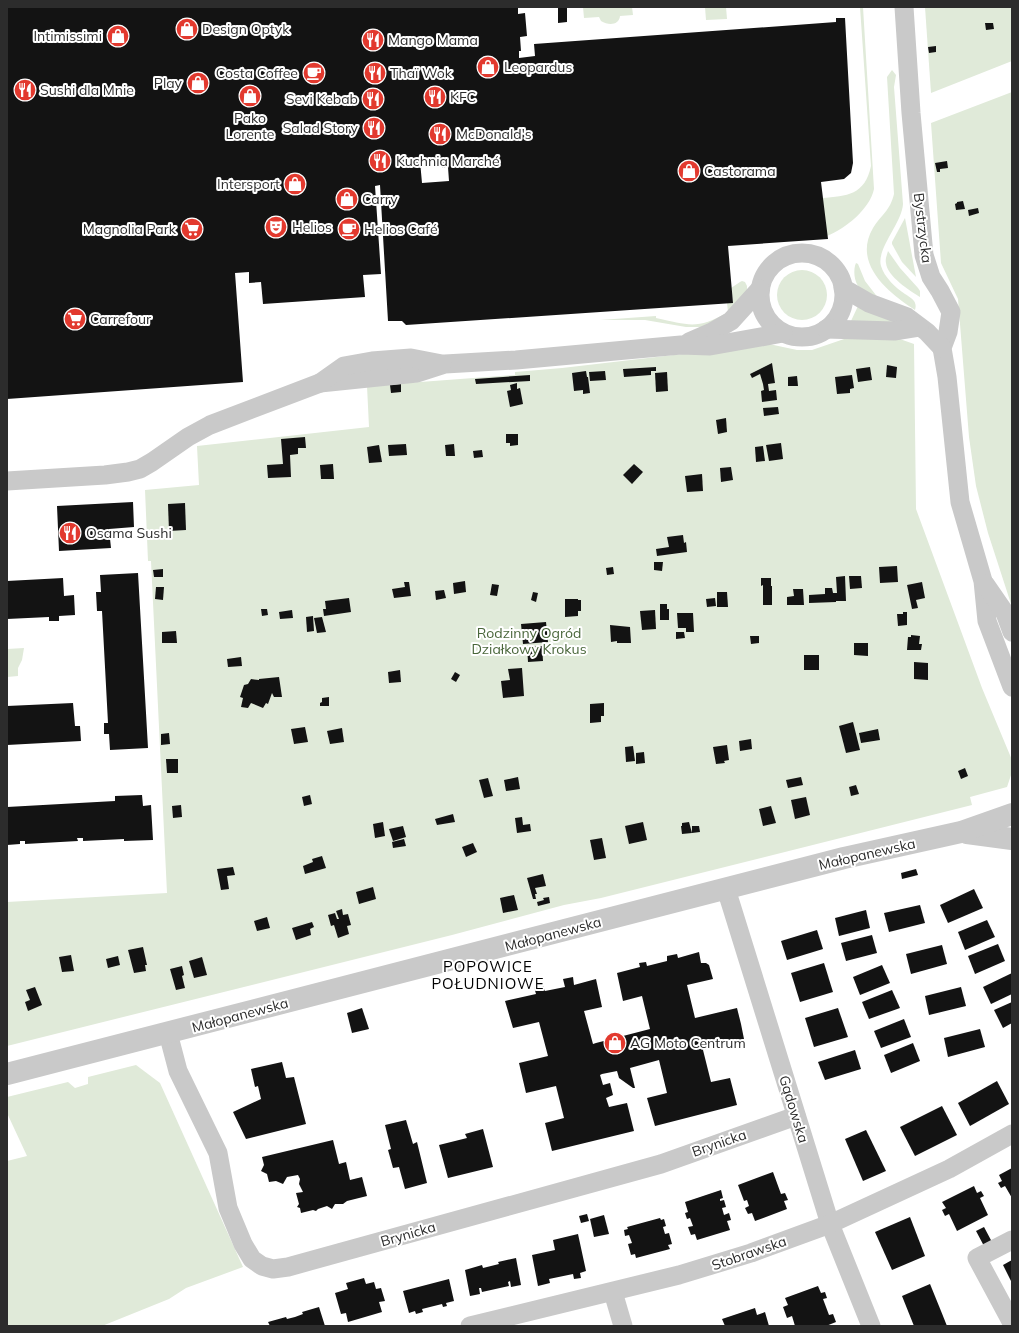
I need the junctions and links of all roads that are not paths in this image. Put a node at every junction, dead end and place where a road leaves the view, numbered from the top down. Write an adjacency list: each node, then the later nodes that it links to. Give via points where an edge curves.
1 (904, 7): 8 (street, Bystrzycka, via 924,255 931,277 951,312)
2 (760, 288): 3 (street, via 773,264 785,257 812,254 824,259 833,267 840,277); 6 (street, via 760,302 764,314 772,325); 7 (street, via 731,321)
3 (843, 288): 4 (street, via 869,303 907,317); 5 (street, via 840,311 835,321)
4 (919, 327): 5 (street, via 894,331); 8 (street)
5 (826, 329): 6 (street, via 814,335 800,337)
6 (783, 333): 7 (street, via 710,346)
7 (681, 345): 9 (street, via 516,360 445,364 411,358 344,366 320,383 210,425 140,469 105,475)
8 (942, 348): 10 (street, Bystrzycka, via 960,502)
9 (7, 481)
10 (983, 581): 11 (street, Bystrzycka, via 1005,613); 12 (street, Bystrzycka, via 987,621)
11 (1012, 632)
12 (1012, 687)
13 (1012, 814): 14 (street, Małopanewska)
14 (961, 832): 15 (street, Małopanewska); 16 (street, Małopanewska, via 844,858)
15 (1012, 839)
16 (726, 889): 17 (street, Małopanewska); 19 (street, Gądowska)
17 (168, 1033): 18 (street, Małopanewska); 19 (street, Brynicka, via 178,1071 218,1153 228,1208 243,1244 252,1259 262,1266 273,1268 288,1267 661,1164)
18 (7, 1074)
19 (796, 1116): 21 (street, Gądowska)
20 (1012, 1134): 21 (street, Stobrawska, via 949,1169)
21 (830, 1224): 23 (street, Stobrawska, via 751,1254); 27 (street, Gądowska)
22 (1012, 1240): 24 (street, via 977,1258)
23 (613, 1292): 25 (street, Stobrawska); 26 (street)
24 (1012, 1323)
25 (470, 1326)
26 (623, 1326)
27 (871, 1326)

